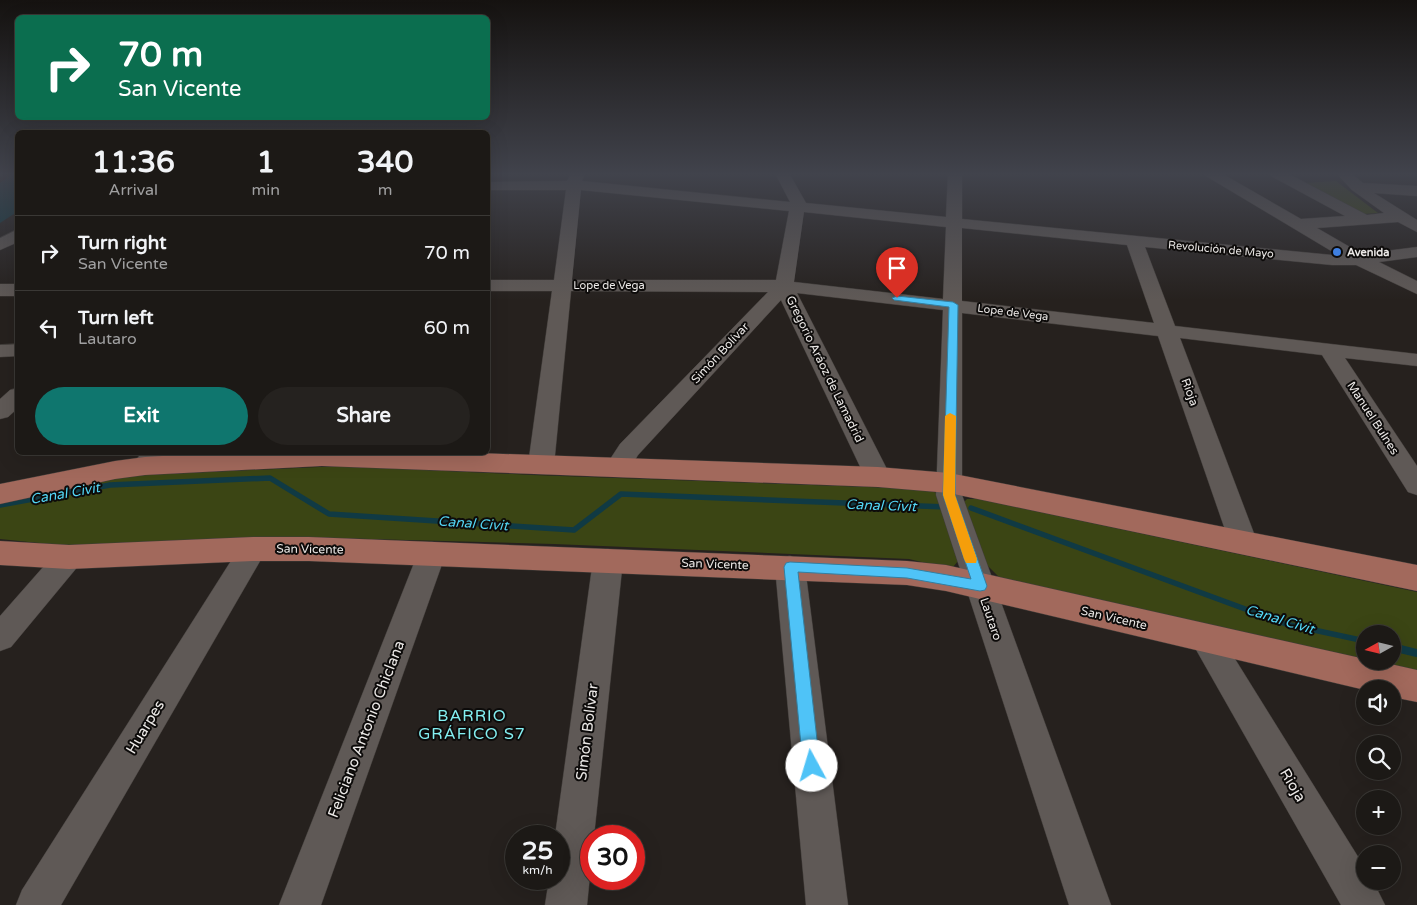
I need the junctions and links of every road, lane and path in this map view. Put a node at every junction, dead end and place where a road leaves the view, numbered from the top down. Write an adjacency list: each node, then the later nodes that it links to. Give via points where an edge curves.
1 (572, 215): 19 (street)
2 (796, 215): 20 (street, Gregorio Aráoz de Lamadrid)
3 (868, 215): 10 (street, Revolución de Mayo)
4 (955, 215): 10 (street, Lautaro)
5 (1285, 215): 11 (street)
6 (1356, 215): 9 (street)
7 (1397, 215): 8 (street)
8 (1401, 218): 9 (street); 12 (street)
9 (1365, 220): 11 (street)
10 (955, 224): 14 (street, Revolución de Mayo); 24 (street, Lautaro)
11 (1300, 224): 17 (street)
12 (1417, 226)
13 (15, 236): 15 (street)
14 (1134, 241): 17 (street, Revolución de Mayo); 25 (street, Rioja)
15 (0, 245)
16 (1417, 252): 17 (street, Revolución de Mayo)
17 (1360, 260): 21 (street)
18 (490, 285): 19 (street, Lope de Vega)
19 (563, 285): 20 (street, Lope de Vega); 34 (street)
20 (784, 286): 24 (street, Lope de Vega); 35 (street, Simón Bolívar, via 629,450); 36 (street, Gregorio Aráoz de Lamadrid)
21 (1417, 288)
22 (0, 290): 23 (street)
23 (15, 290)
24 (953, 305): 25 (street, Lope de Vega); 37 (street, Lautaro)
25 (1168, 332): 27 (street, Lope de Vega); 40 (street, Rioja)
26 (15, 350): 28 (street)
27 (1329, 350): 29 (street, Lope de Vega); 38 (street, Manuel Bulnes)
28 (0, 351)
29 (1417, 360)
30 (15, 398): 31 (street)
31 (0, 412)
32 (346, 455): 33 (main road); 34 (main road)
33 (150, 459): 39 (main road)
34 (542, 464): 35 (main road)
35 (618, 467): 36 (main road)
36 (878, 477): 37 (main road)
37 (949, 483): 40 (main road); 48 (street, Lautaro, via 949,495)
38 (1417, 486)
39 (0, 494)
40 (1244, 544): 47 (main road)
41 (253, 549): 43 (main road, San Vicente); 44 (main road, San Vicente); 52 (street, Huarpes)
42 (0, 553): 44 (main road, San Vicente)
43 (432, 553): 45 (main road, San Vicente); 53 (street, Feliciano Antonio Chiclana)
44 (69, 557): 49 (street)
45 (608, 560): 46 (main road, San Vicente); 54 (street, Simón Bolívar)
46 (790, 567): 48 (main road, San Vicente, via 907,573); 55 (street)
47 (1417, 578)
48 (980, 586): 50 (main road, San Vicente); 56 (street, Lautaro)
49 (0, 638)
50 (1206, 639): 51 (main road, San Vicente); 57 (street, Rioja)
51 (1417, 686)
52 (37, 905)
53 (300, 905)
54 (566, 905)
55 (827, 905)
56 (1090, 905)
57 (1364, 905)

